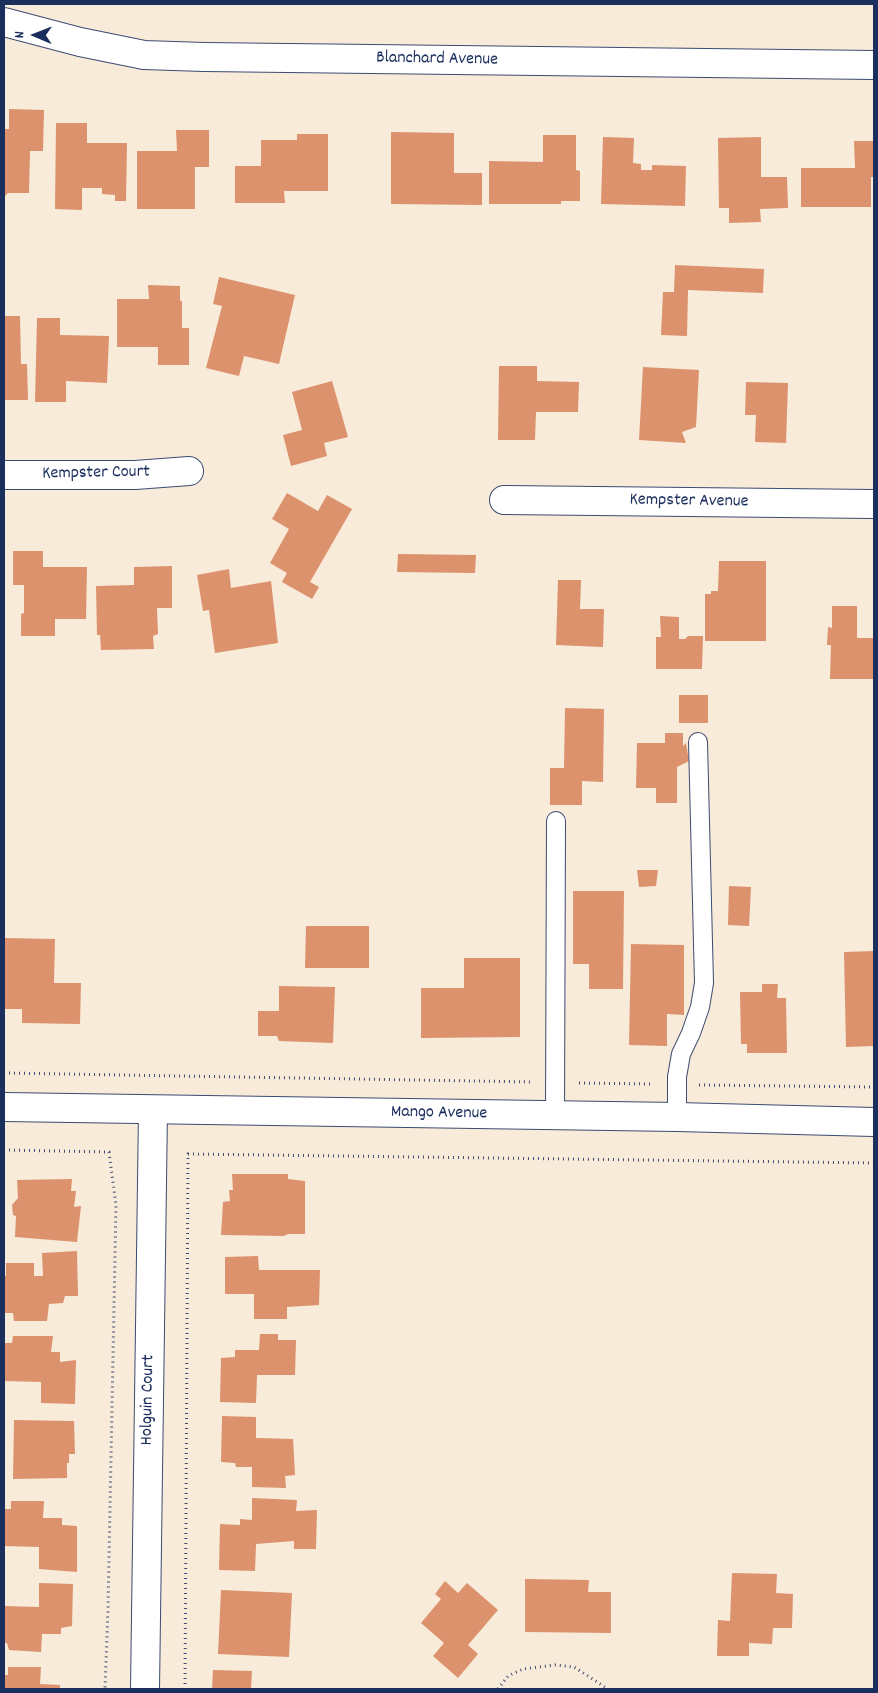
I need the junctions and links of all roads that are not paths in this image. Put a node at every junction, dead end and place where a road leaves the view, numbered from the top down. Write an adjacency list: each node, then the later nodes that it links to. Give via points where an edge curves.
1 (4, 22): 2 (street, Blanchard Avenue, via 144,55)
2 (874, 65)
3 (189, 472): 4 (street, Kempster Court)
4 (4, 474)
5 (504, 500): 6 (street, Kempster Avenue)
6 (874, 504)
7 (698, 742): 12 (lane, via 704,983 700,1007 681,1054)
8 (556, 821): 11 (lane)
9 (4, 1107): 10 (street, Mango Avenue)
10 (154, 1110): 11 (street, Mango Avenue); 14 (street, Holguin Court)
11 (555, 1116): 12 (street, Mango Avenue)
12 (677, 1117): 13 (street, Mango Avenue)
13 (874, 1122)
14 (145, 1689)

